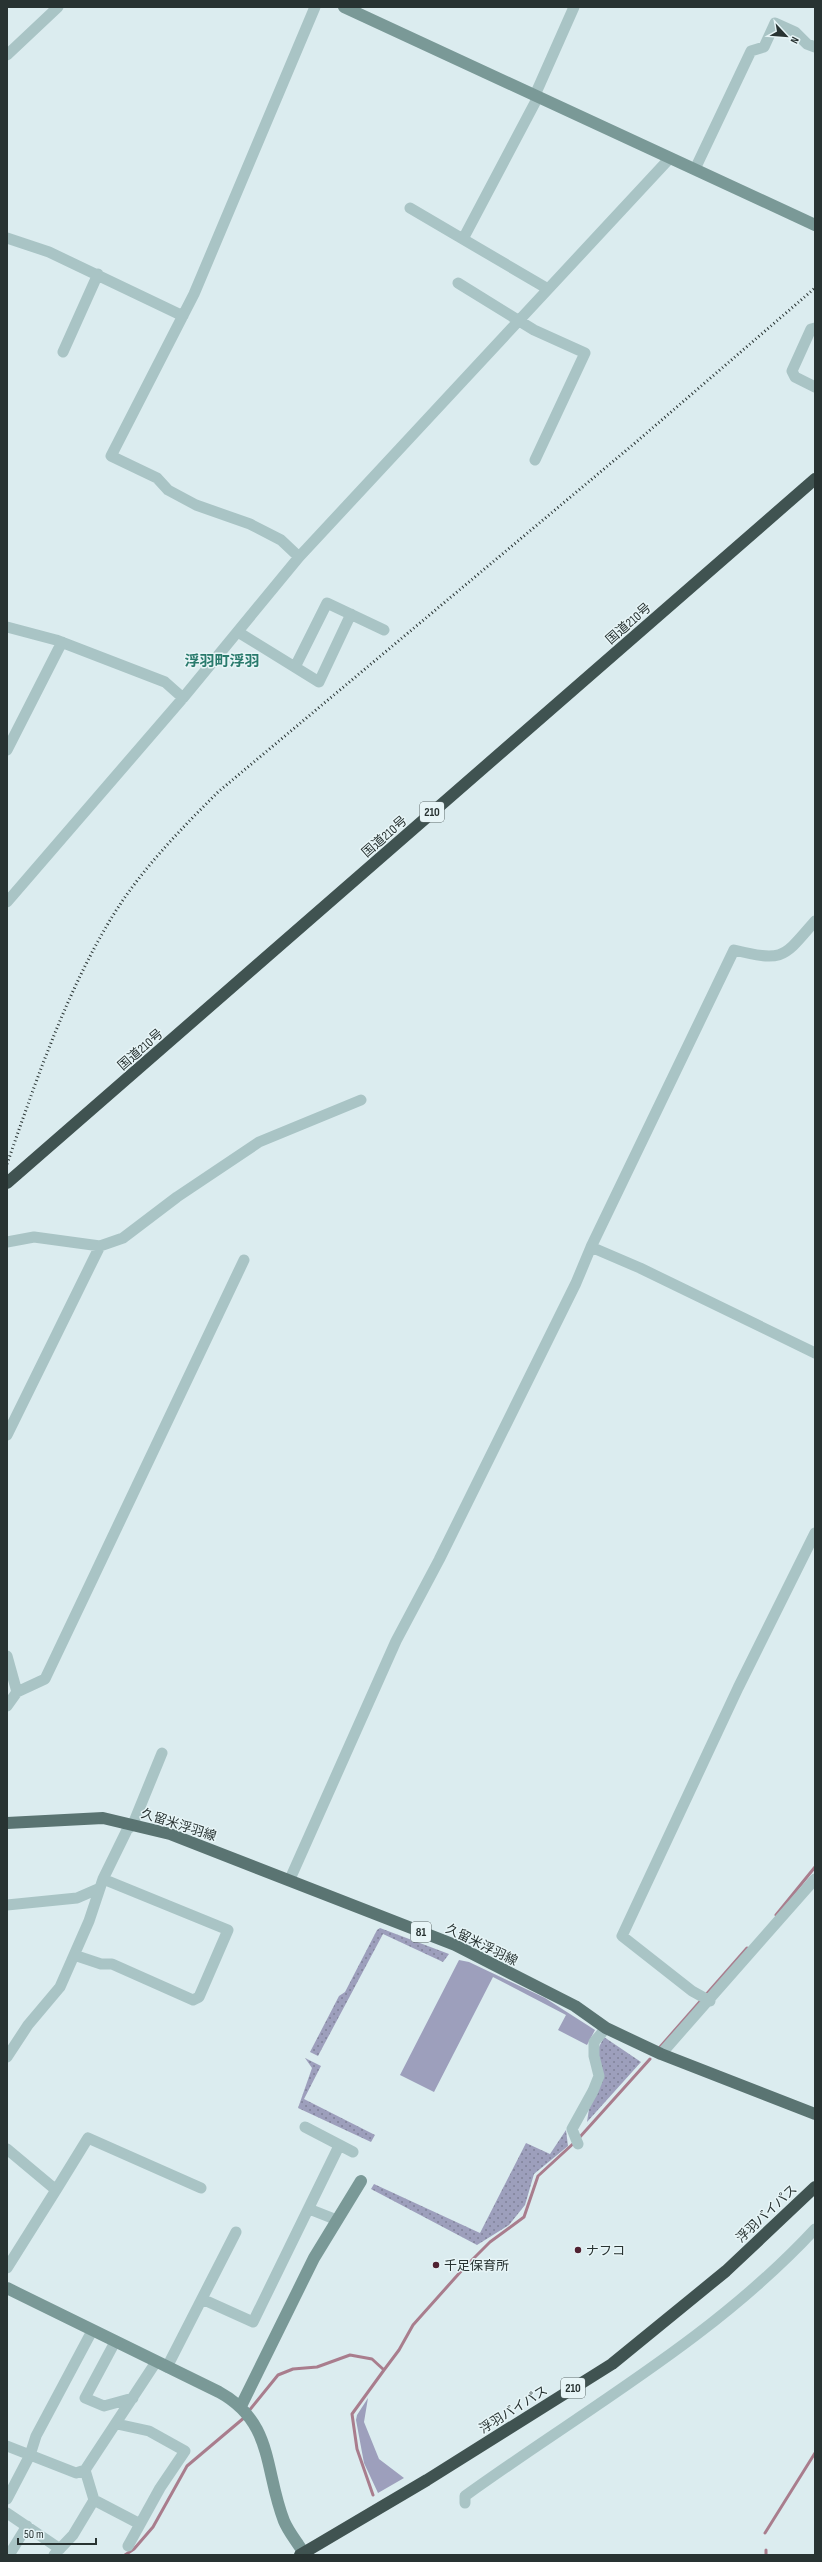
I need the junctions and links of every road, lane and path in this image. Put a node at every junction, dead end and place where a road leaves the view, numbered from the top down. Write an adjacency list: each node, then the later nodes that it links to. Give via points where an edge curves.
1 (58, 7): 6 (street)
2 (315, 7): 17 (street)
3 (344, 7): 7 (street)
4 (574, 7): 7 (street)
5 (815, 47): 9 (street, via 807,44 796,32 775,23 764,47 752,52)
6 (7, 55)
7 (537, 96): 8 (street); 13 (street)
8 (670, 158): 9 (street); 16 (street)
9 (695, 169): 11 (street)
10 (410, 208): 13 (street)
11 (815, 225)
12 (7, 238): 14 (street, via 49,252)
13 (463, 239): 16 (street)
14 (98, 274): 17 (street); 20 (street)
15 (458, 283): 18 (street)
16 (548, 289): 18 (street)
17 (183, 316): 24 (street, via 111,456 157,478 168,490 196,505 250,524 282,540)
18 (519, 321): 22 (street, via 585,353); 24 (street)
19 (815, 328): 21 (street, via 811,329 792,371 795,377)
20 (63, 352)
21 (815, 386)
22 (535, 460)
23 (815, 479): 36 (highway, 国道210号 / 210)
24 (299, 557): 28 (street)
25 (351, 614): 27 (street); 30 (street, via 327,603); 30 (street, via 319,682)
26 (7, 627): 29 (street)
27 (384, 630)
28 (238, 632): 30 (street); 31 (street)
29 (62, 642): 31 (street, via 165,682); 32 (street)
30 (295, 667)
31 (183, 698): 33 (street)
32 (7, 750)
33 (7, 902)
34 (815, 921): 39 (street, via 788,952 766,958 734,950)
35 (360, 1100): 38 (street, via 259,1142 177,1197 123,1238)
36 (7, 1182)
37 (7, 1242): 38 (street, via 34,1237)
38 (100, 1246): 42 (street)
39 (590, 1247): 41 (street, via 640,1268); 50 (street, via 576,1284 396,1641)
40 (244, 1260): 45 (street, via 46,1679)
41 (815, 1353)
42 (7, 1435)
43 (815, 1533): 55 (street, via 738,1688 622,1936 692,1991)
44 (7, 1656): 45 (street)
45 (17, 1692): 46 (street)
46 (7, 1706)
47 (162, 1753): 49 (street)
48 (7, 1824): 49 (main road, 久留米浮羽線 / 81, via 103,1818)
49 (133, 1824): 50 (main road, 久留米浮羽線 / 81, via 170,1834); 52 (street, via 127,1830)
50 (290, 1879): 56 (main road, 久留米浮羽線 / 81, via 473,1953 575,2006)
51 (815, 1879): 55 (street)
52 (101, 1883): 53 (street, via 77,1898); 54 (street); 54 (street, via 228,1930 199,1998 193,2000 112,1964 101,1964)
53 (7, 1905)
54 (74, 1955): 58 (street, via 60,1987 28,2024)
55 (710, 2001): 57 (street)
56 (606, 2028): 57 (main road, 久留米浮羽線 / 81); 61 (street, via 594,2042 594,2056 599,2076 572,2129)
57 (661, 2054): 59 (main road, 久留米浮羽線 / 81)
58 (7, 2057)
59 (815, 2114)
60 (305, 2127): 62 (street)
61 (576, 2140)
62 (339, 2146): 64 (street); 69 (street)
63 (7, 2149): 68 (street)
64 (354, 2152)
65 (361, 2181): 70 (street)
66 (815, 2187): 94 (highway, 浮羽バイパス / 210, via 726,2271 612,2364)
67 (201, 2188): 68 (street, via 88,2138)
68 (56, 2190): 73 (street)
69 (309, 2209): 70 (street); 75 (street, via 253,2322)
70 (337, 2220): 81 (street, via 314,2258)
71 (815, 2229): 88 (street, via 786,2260 704,2329 631,2384 465,2496)
72 (236, 2232): 75 (street)
73 (7, 2268)
74 (7, 2288): 76 (street)
75 (202, 2299): 79 (street)
76 (92, 2331): 77 (street); 84 (street, via 36,2436)
77 (115, 2342): 78 (street); 80 (street, via 85,2398 104,2406)
78 (156, 2362): 79 (street); 80 (street)
79 (167, 2367): 81 (street, via 219,2392)
80 (133, 2398): 82 (street)
81 (241, 2406): 94 (street, via 255,2422 284,2521)
82 (117, 2424): 85 (street); 90 (street, via 149,2431 184,2451)
83 (7, 2446): 84 (street)
84 (30, 2456): 85 (street, via 76,2473); 86 (street)
85 (85, 2470): 87 (street)
86 (7, 2499)
87 (94, 2500): 90 (street); 93 (street, via 73,2535)
88 (465, 2503)
89 (7, 2513): 91 (street)
90 (140, 2524): 92 (street)
91 (27, 2526): 93 (street); 95 (street)
92 (128, 2546)
93 (57, 2552)
94 (303, 2554)
95 (9, 2555)

